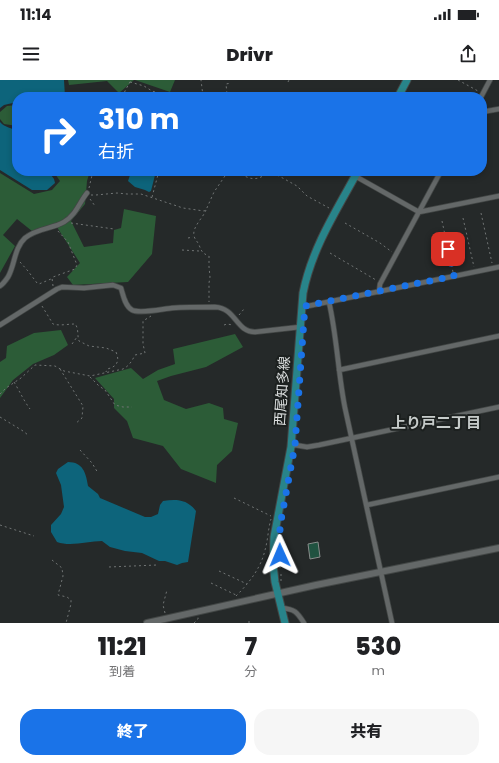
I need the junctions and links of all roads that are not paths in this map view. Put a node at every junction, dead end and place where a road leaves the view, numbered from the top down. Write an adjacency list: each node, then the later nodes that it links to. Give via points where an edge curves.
1 (407, 80): 3 (main road)
2 (490, 80): 4 (street)
3 (401, 92)
4 (484, 92)
5 (499, 109): 6 (street)
6 (487, 111)
7 (355, 176): 17 (main road, 西尾知多線, via 315,251 306,276)
8 (359, 176): 12 (street)
9 (438, 176): 12 (street)
10 (87, 194): 14 (street, via 66,221 39,230 20,244 8,278)
11 (499, 196): 12 (street)
12 (419, 212): 15 (street, via 381,283)
13 (499, 267): 15 (street)
14 (0, 286)
15 (379, 292): 16 (street)
16 (329, 302): 17 (street); 21 (street)
17 (302, 306): 19 (main road, 西尾知多線)
18 (0, 325): 19 (street, via 62,287 113,285 121,288 131,309 140,311 221,308 227,310 244,330 251,332)
19 (300, 327): 24 (main road, 西尾知多線)
20 (499, 336): 21 (street)
21 (339, 370): 23 (street)
22 (499, 407): 23 (street)
23 (352, 438): 24 (street, via 306,447 295,445); 26 (street)
24 (291, 448): 29 (main road, 西尾知多線, via 274,537 273,564)
25 (499, 477): 26 (street)
26 (366, 505): 28 (street)
27 (499, 548): 28 (street)
28 (381, 573): 29 (street); 34 (street)
29 (278, 594): 30 (main road, 西尾知多線); 31 (street)
30 (282, 608): 32 (main road, 西尾知多線); 33 (street, via 292,609)
31 (147, 623)
32 (285, 623)
33 (304, 623)
34 (392, 623)

